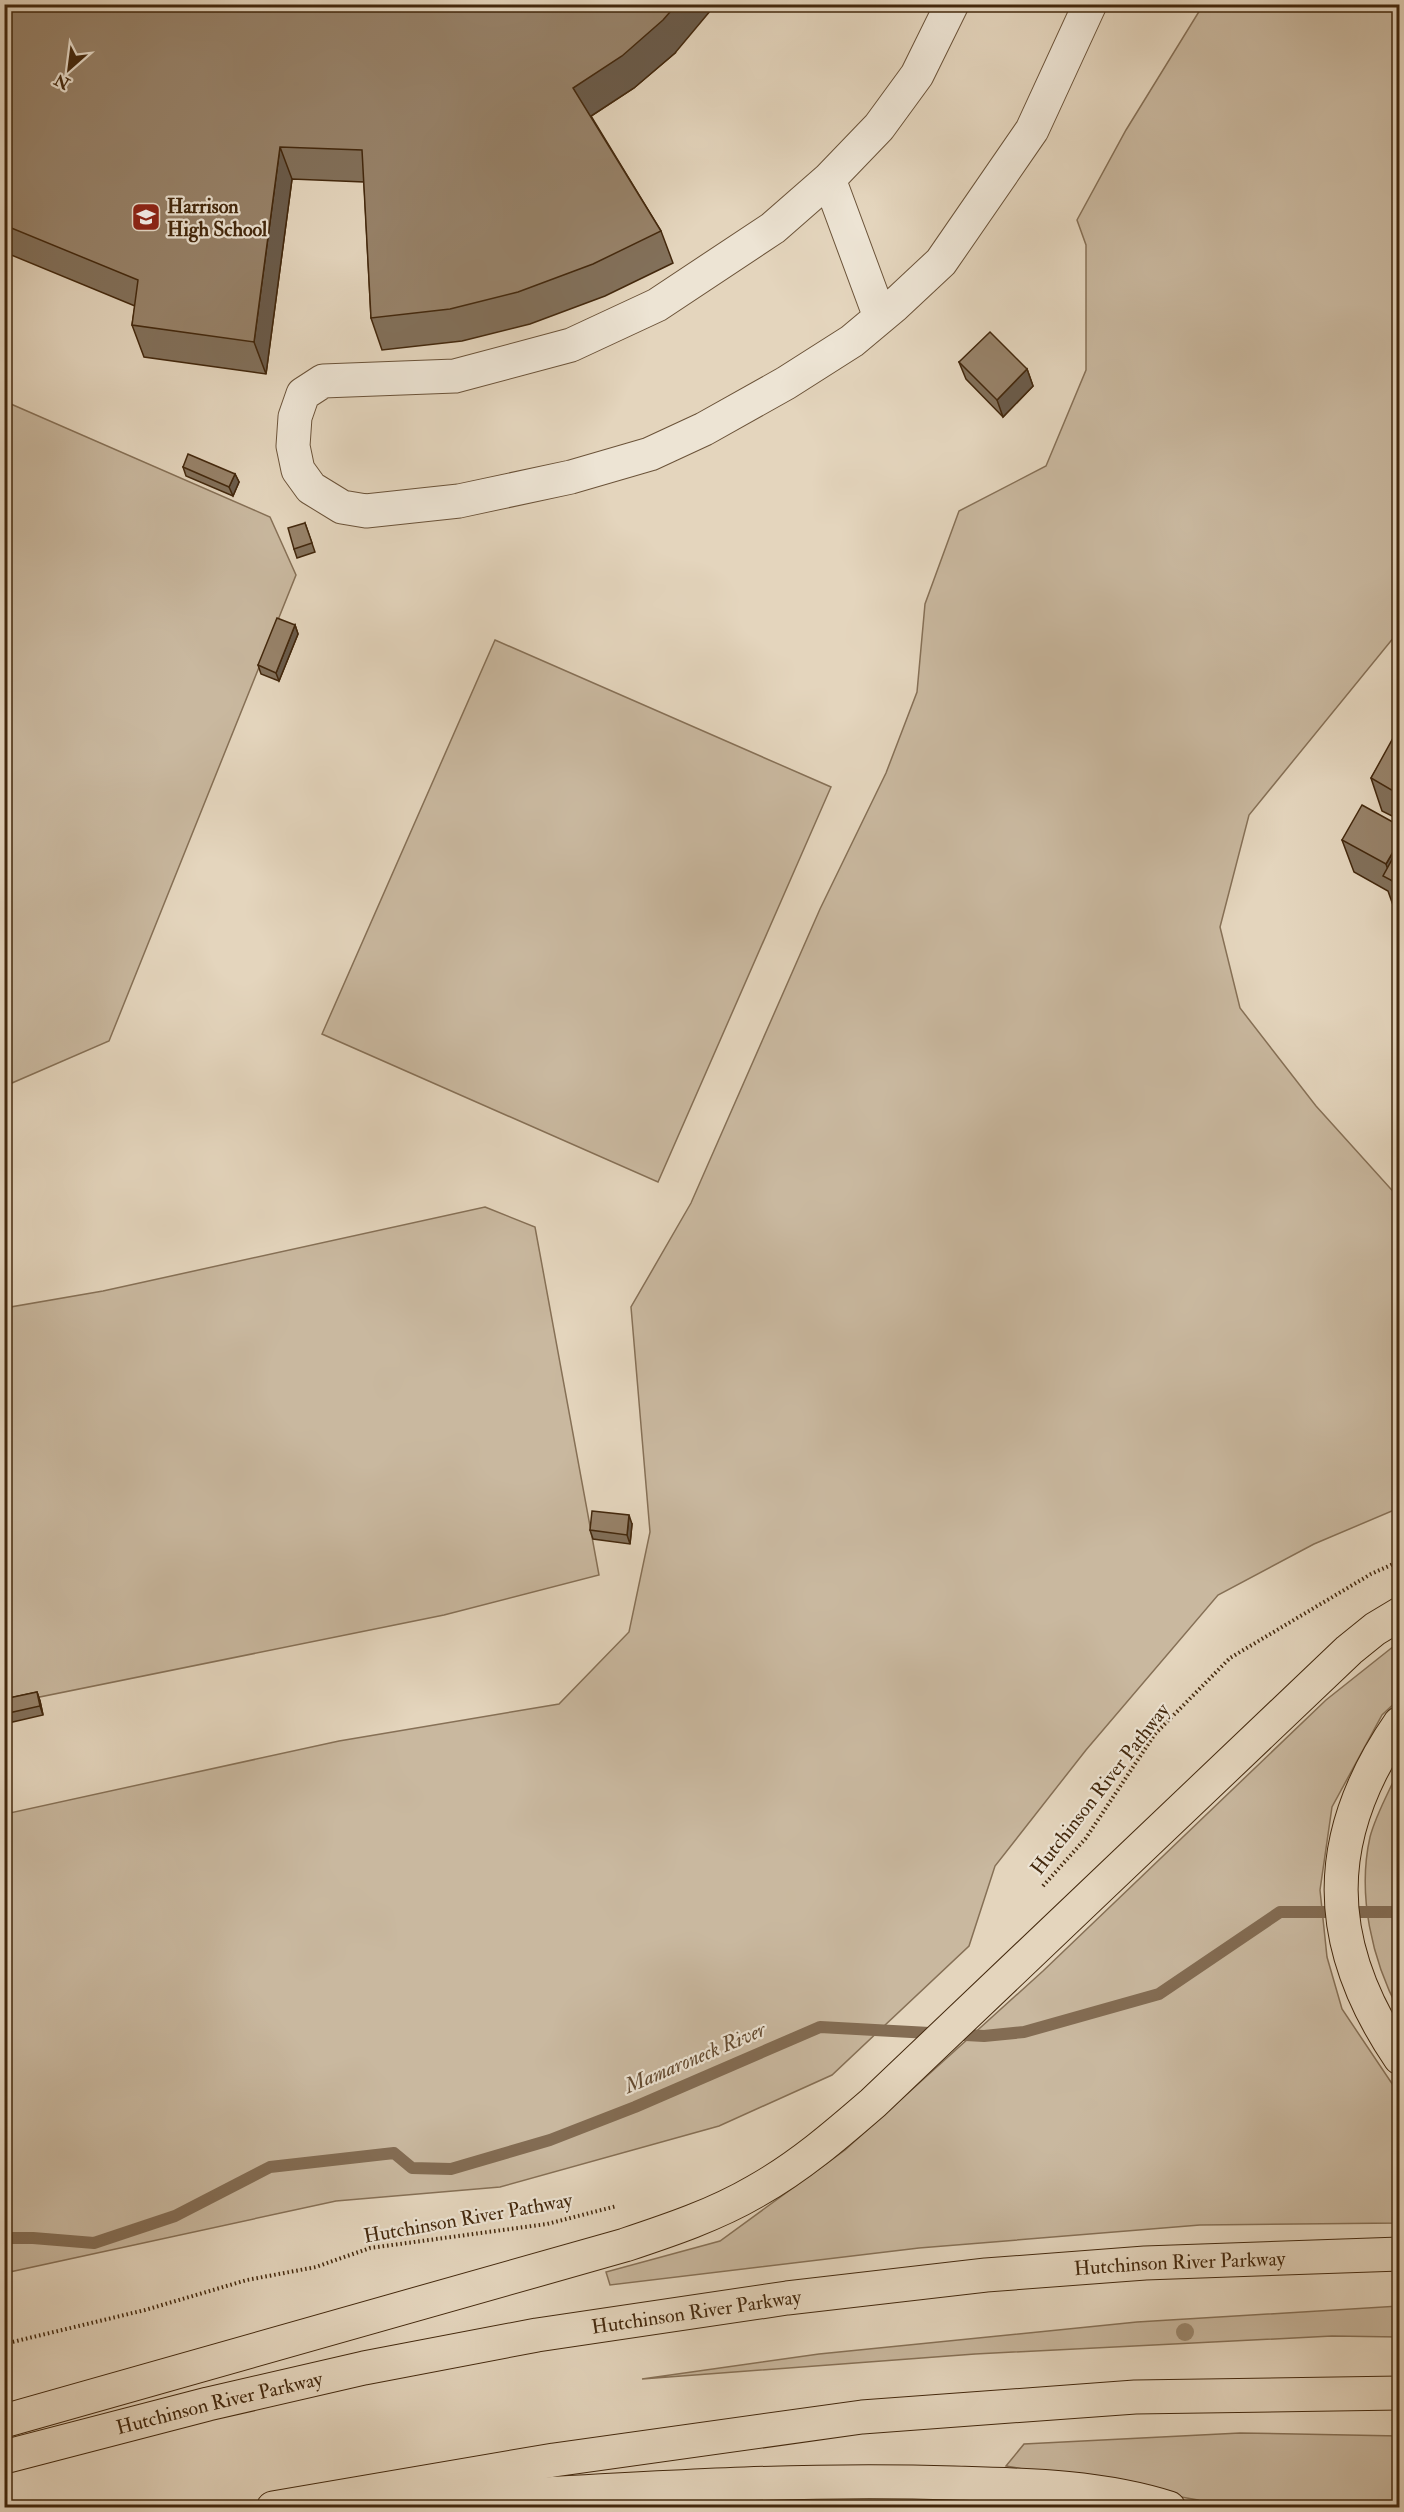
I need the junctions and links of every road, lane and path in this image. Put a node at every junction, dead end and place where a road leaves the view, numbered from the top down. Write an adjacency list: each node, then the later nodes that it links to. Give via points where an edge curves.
1 (952, 4): 3 (lane, via 917,75 879,127)
2 (1090, 4): 4 (lane, via 1032,130 997,183 942,262)
3 (829, 179): 4 (lane); 4 (lane, via 773,228 666,299 571,345 455,376 323,381 303,394 295,417 292,446 298,470 311,488 342,507 366,511 459,501 571,477 650,454 704,429 786,383)
4 (880, 318)
5 (1400, 1561): 8 (path, Hutchinson River Pathway, via 1371,1574 1230,1658 1155,1734 1086,1838)
6 (1400, 1614): 14 (highway, via 1349,1650 873,2103 780,2177 700,2219 625,2245)
7 (1400, 1723): 9 (highway, via 1362,1787 1346,1839 1341,1893 1350,1959 1365,1999)
8 (1040, 1891)
9 (1400, 2058)
10 (628, 2203): 12 (path, Hutchinson River Pathway, via 547,2224 370,2247 316,2267 247,2280 145,2310)
11 (1400, 2254): 15 (highway, Hutchinson River Parkway, via 1121,2265 787,2298 537,2335 364,2368)
12 (4, 2344)
13 (1400, 2393): 16 (highway, via 1135,2397 862,2417 555,2460)
14 (4, 2421)
15 (4, 2457)
16 (273, 2508)
17 (303, 2508): 18 (highway, via 833,2482 1047,2487 1128,2497)
18 (1169, 2508)

